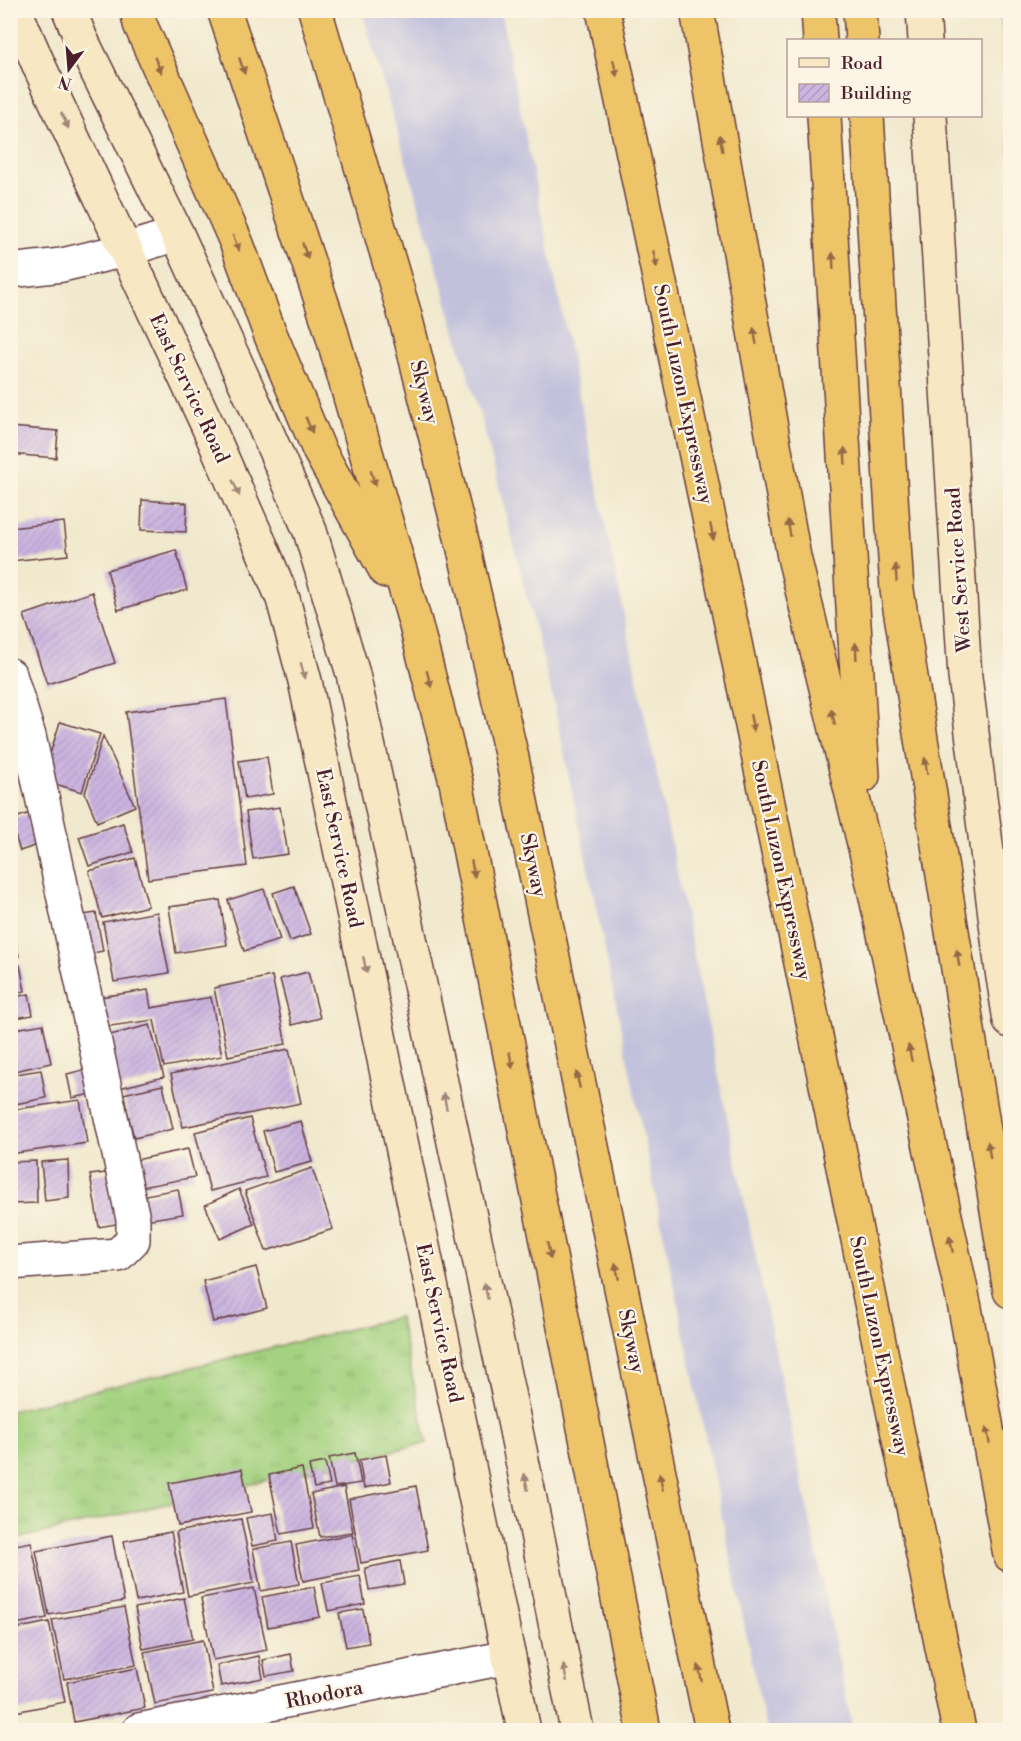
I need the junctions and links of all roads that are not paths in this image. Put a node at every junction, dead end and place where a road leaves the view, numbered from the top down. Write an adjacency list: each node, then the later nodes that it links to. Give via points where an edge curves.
1 (15, 10): 18 (main road, East Service Road, one-way to 18)
2 (69, 10): 17 (main road)
3 (137, 10): 20 (highway, one-way to 20, via 319,450)
4 (224, 10): 20 (highway, one-way to 20, via 329,324)
5 (315, 10): 34 (highway, Skyway, one-way to 5, via 512,758 463,545 404,312)
6 (603, 10): 35 (highway, South Luzon Expressway, one-way to 35)
7 (697, 10): 22 (highway, one-way to 7, via 794,557)
8 (818, 10): 11 (highway)
9 (860, 10): 12 (highway)
10 (923, 10): 13 (main road)
11 (820, 39)
12 (862, 39)
13 (925, 39)
14 (824, 117): 22 (highway, one-way to 14)
15 (867, 117): 25 (highway, one-way to 15, via 897,590)
16 (930, 117): 23 (main road, West Service Road, via 965,677)
17 (177, 234): 18 (street); 26 (main road, one-way to 17, via 353,674 310,531)
18 (125, 250): 19 (street, via 63,265); 27 (main road, East Service Road, one-way to 27, via 283,599 305,681)
19 (10, 271)
20 (415, 622): 33 (highway, one-way to 33, via 456,782)
21 (10, 675): 24 (street, via 29,736 133,1219 133,1240 118,1255)
22 (867, 856): 28 (highway, one-way to 22, via 965,1308)
23 (1011, 1021)
24 (10, 1263)
25 (1011, 1291)
26 (512, 1411): 27 (main road); 32 (main road, one-way to 26)
27 (461, 1423): 29 (main road, East Service Road)
28 (1011, 1555)
29 (509, 1657): 30 (street, Rhodora); 31 (main road, East Service Road)
30 (139, 1731)
31 (524, 1731)
32 (577, 1731)
33 (644, 1731)
34 (712, 1731)
35 (959, 1731)

